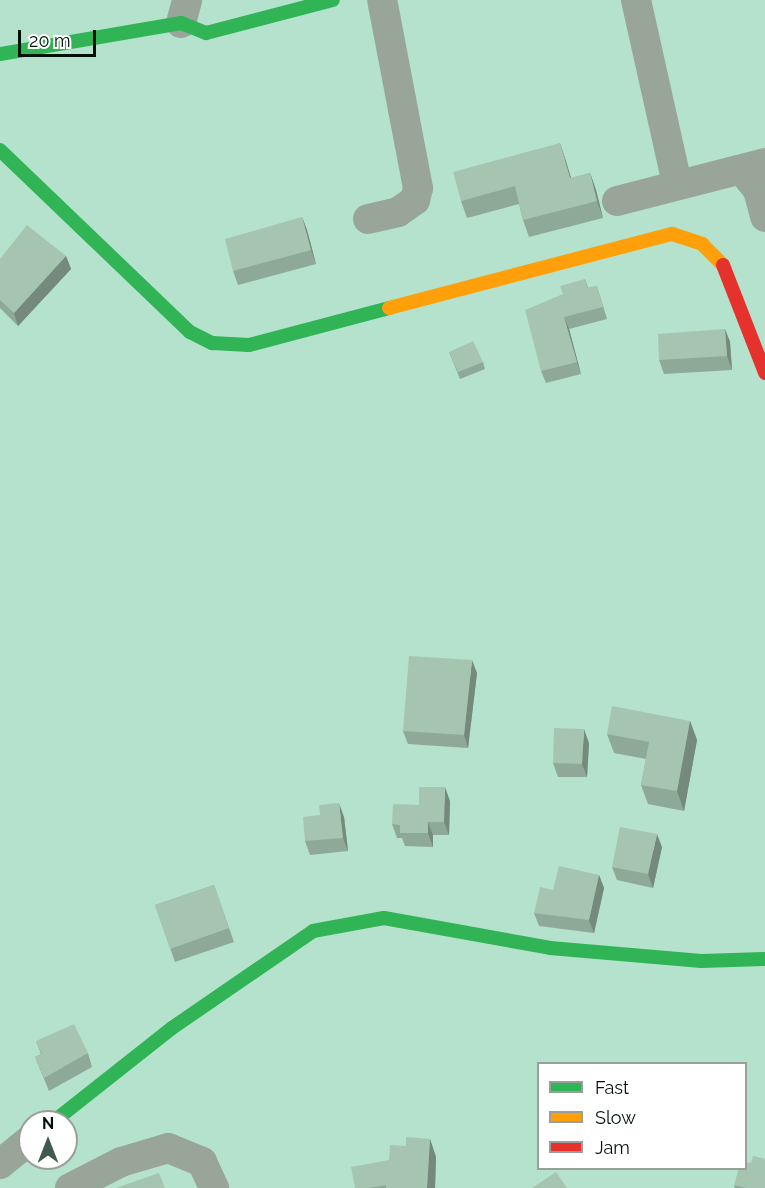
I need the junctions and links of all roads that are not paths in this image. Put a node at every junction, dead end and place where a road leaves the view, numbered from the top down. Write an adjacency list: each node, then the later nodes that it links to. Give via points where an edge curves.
1 (333, 0): 4 (street, via 206,33)
2 (382, 0): 11 (street, via 418,188 416,200 398,212)
3 (636, 0): 8 (street)
4 (184, 11): 5 (street)
5 (0, 54)
6 (0, 150): 12 (street, via 190,332 212,343 249,345 672,234 702,244 729,271)
7 (753, 167): 8 (street); 10 (street)
8 (677, 183): 9 (street)
9 (617, 201)
10 (765, 217)
11 (368, 219)
12 (765, 373)
13 (765, 959): 14 (street, via 701,961 550,948 462,928 384,918 313,932 172,1028)
14 (68, 1110)
15 (18, 1150): 16 (street)
16 (0, 1164)
17 (70, 1188): 18 (street, via 121,1162 168,1148 202,1162)
18 (214, 1188)

